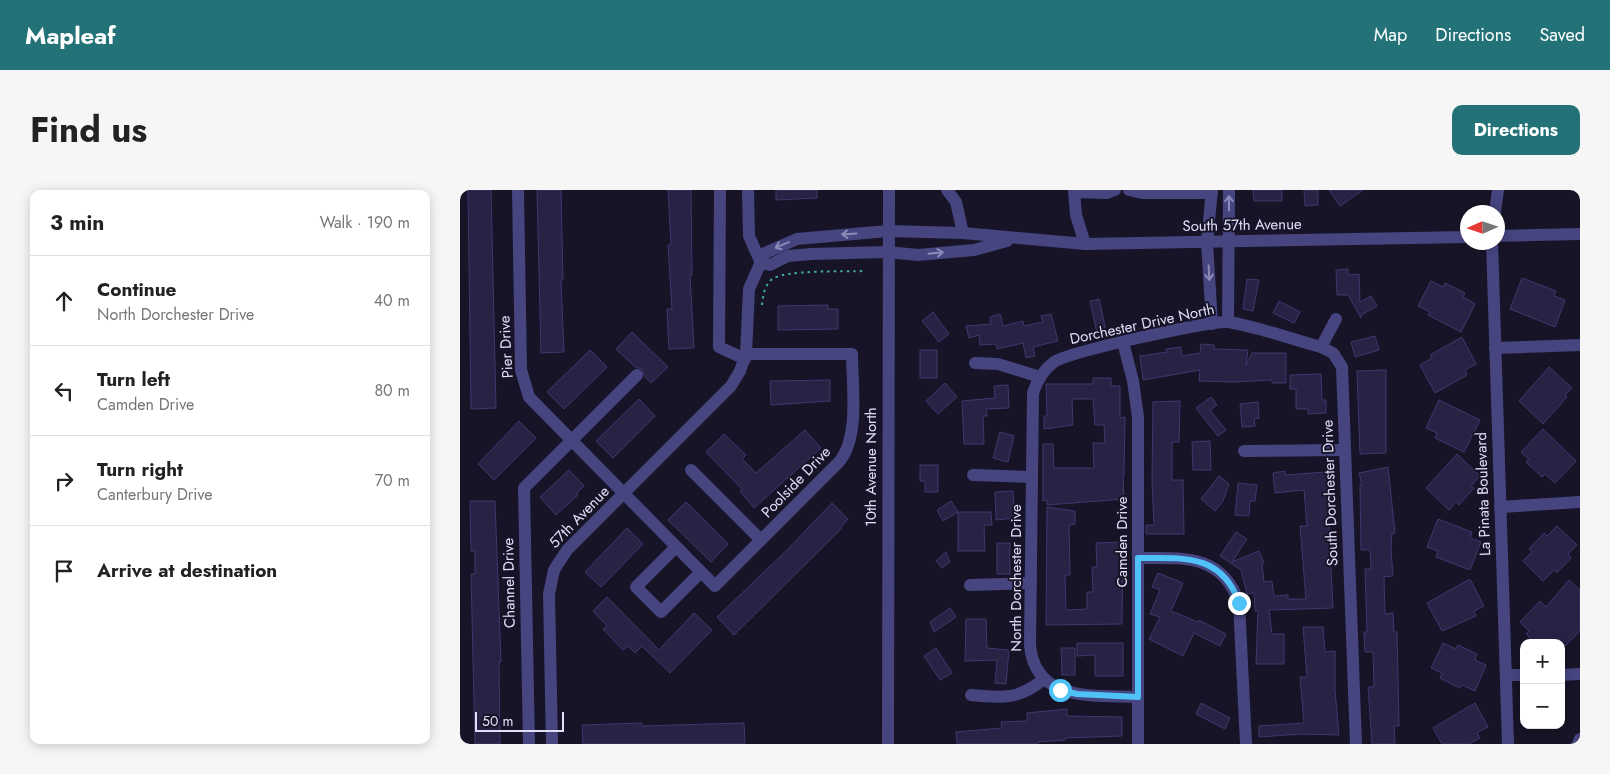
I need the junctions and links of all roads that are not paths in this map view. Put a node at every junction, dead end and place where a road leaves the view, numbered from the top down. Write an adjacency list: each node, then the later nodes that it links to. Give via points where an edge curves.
1 (518, 190): 37 (street, Pier Drive, via 522,379 534,404)
2 (720, 190): 33 (street, Poolside Drive, via 719,347)
3 (748, 190): 25 (street, via 749,236)
4 (889, 190): 13 (street, 10th Avenue North)
5 (946, 190): 14 (street, via 956,202)
6 (1115, 190): 10 (street, via 1107,193)
7 (1129, 190): 11 (street, via 1142,193)
8 (1229, 190): 20 (street, one-way to 8)
9 (1498, 190): 12 (street)
10 (1074, 191): 22 (street, via 1076,215)
11 (1212, 191): 21 (street)
12 (1496, 205)
13 (888, 231): 14 (street, South 57th Avenue); 17 (street, South 57th Avenue, one-way to 17); 24 (street, 10th Avenue North)
14 (963, 233): 19 (street, South 57th Avenue)
15 (1580, 234): 16 (street)
16 (1505, 236)
17 (811, 237): 25 (street, 57th Avenue, one-way to 25, via 774,248 765,253)
18 (1460, 237): 20 (street, South 57th Avenue)
19 (1017, 238): 22 (street, South 57th Avenue); 24 (street, South 57th Avenue, one-way to 19, via 918,255 974,250)
20 (1229, 241): 21 (street, South 57th Avenue); 27 (street)
21 (1207, 242): 22 (street, South 57th Avenue); 28 (street, one-way to 28)
22 (1085, 244)
23 (1492, 250): 32 (street, La Pinata Boulevard)
24 (887, 252): 25 (street, South 57th Avenue, via 812,254 788,256 770,264); 62 (street, 10th Avenue North)
25 (761, 262): 33 (street, 57th Avenue, via 749,290)
26 (1336, 318): 31 (street)
27 (1228, 322): 28 (street, Dorchester Drive North); 31 (street, South Dorchester Drive)
28 (1212, 324): 29 (street, Dorchester Drive North)
29 (1124, 342): 36 (street, Dorchester Drive North, via 1061,358); 48 (street, Camden Drive, via 1138,417)
30 (1580, 345): 32 (street)
31 (1321, 347): 38 (street, South Dorchester Drive, via 1333,353 1342,367)
32 (1495, 348): 45 (street, La Pinata Boulevard)
33 (745, 356): 43 (street, 57th Avenue, via 731,386); 46 (street, Poolside Drive, via 852,354 852,433 848,449)
34 (975, 363): 36 (street, via 998,364)
35 (637, 374): 37 (street, Channel Drive)
36 (1040, 377): 42 (street, North Dorchester Drive, via 1032,403)
37 (570, 441): 43 (street, Pier Drive); 60 (street, Channel Drive, via 524,488)
38 (1345, 450): 39 (street); 65 (street, South Dorchester Drive)
39 (1244, 451)
40 (690, 470): 46 (street)
41 (973, 476): 42 (street)
42 (1032, 476): 50 (street, North Dorchester Drive)
43 (623, 494): 47 (street, Poolside Drive); 61 (street, 57th Avenue, via 562,556 551,578)
44 (1580, 502): 45 (street)
45 (1500, 507): 54 (street, La Pinata Boulevard)
46 (761, 540): 49 (street, Poolside Drive, via 715,586)
47 (676, 547): 49 (street, Poolside Drive); 49 (street, via 636,587 661,612)
48 (1138, 558): 58 (street, Camden Drive); 64 (street, via 1184,558 1201,562 1218,571 1231,585 1239,603)
49 (701, 572)
50 (1031, 583): 51 (street); 56 (street, North Dorchester Drive, via 1031,654)
51 (970, 585)
52 (1565, 674): 53 (street)
53 (1580, 674)
54 (1506, 675): 55 (street); 66 (street, La Pinata Boulevard)
55 (1520, 675)
56 (1044, 679): 57 (street, via 1028,692 1011,697); 58 (street, via 1068,693)
57 (971, 695)
58 (1138, 697): 63 (street, Camden Drive)
59 (1580, 739): 67 (street)
60 (528, 744)
61 (552, 744)
62 (888, 744)
63 (1138, 744)
64 (1246, 744)
65 (1356, 744)
66 (1508, 744)
67 (1578, 744)

